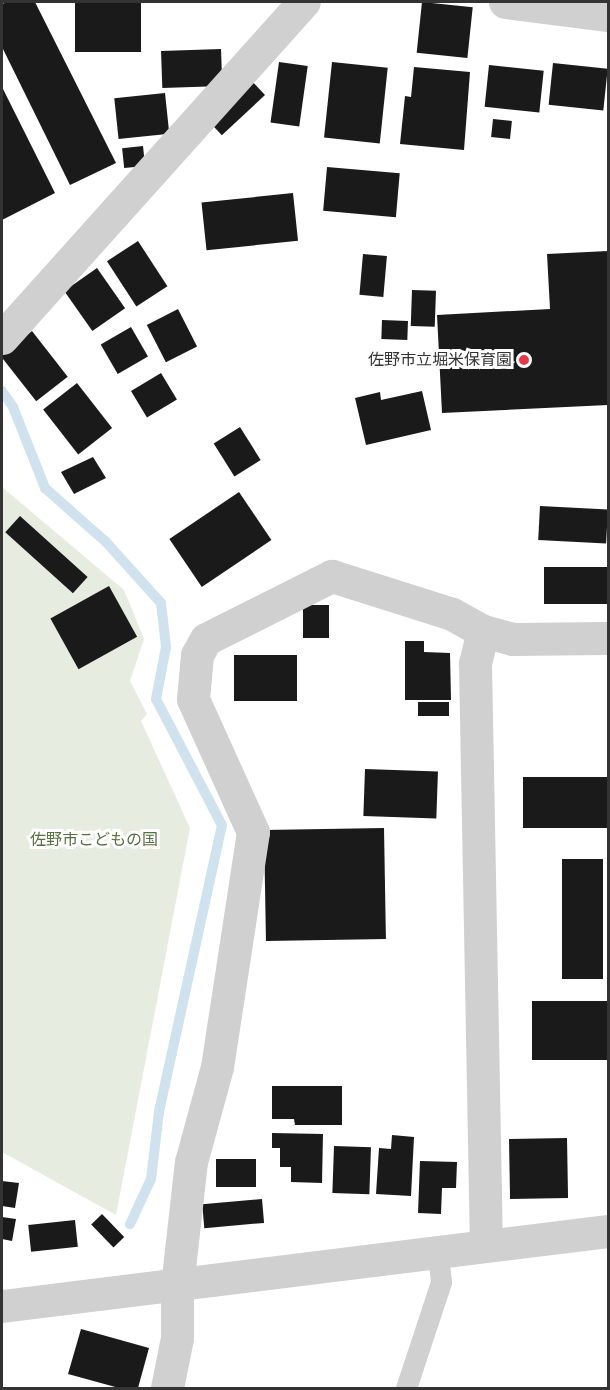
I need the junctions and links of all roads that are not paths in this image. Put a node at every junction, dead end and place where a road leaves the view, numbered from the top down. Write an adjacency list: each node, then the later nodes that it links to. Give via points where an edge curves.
1 (304, 2): 4 (street)
2 (505, 2): 3 (street)
3 (609, 15)
4 (2, 338)
5 (483, 631): 6 (street, via 512,639); 8 (street, via 476,664); 10 (street, via 452,614 332,576 206,639 197,655 192,699 253,832 217,1067 191,1162)
6 (609, 638)
7 (609, 1231): 8 (street)
8 (486, 1245): 9 (street)
9 (438, 1251): 10 (street); 13 (lane, via 441,1282)
10 (177, 1286): 11 (street); 12 (street, via 177,1338)
11 (2, 1306)
12 (167, 1389)
13 (406, 1389)

